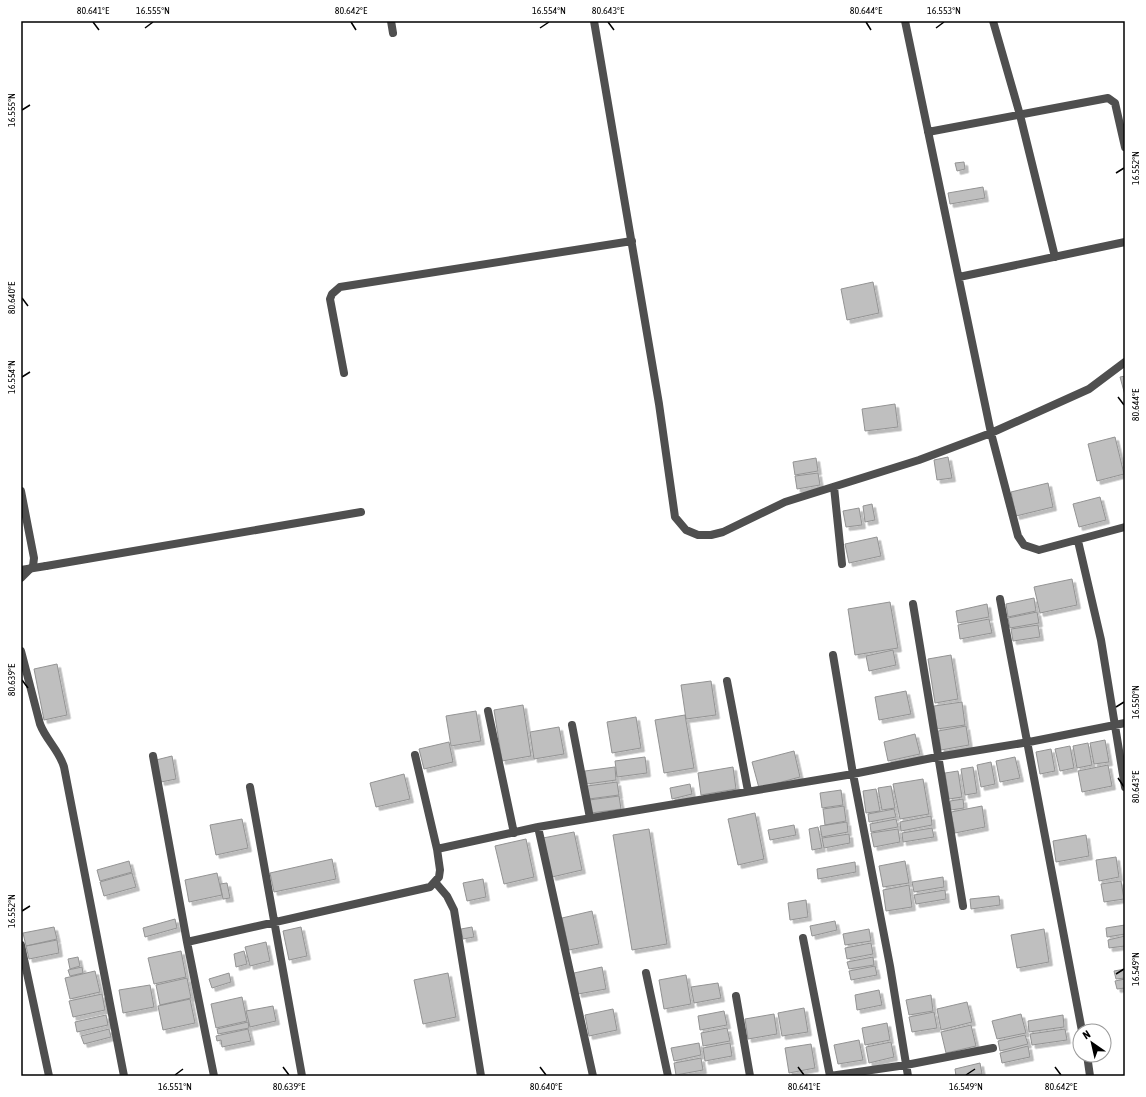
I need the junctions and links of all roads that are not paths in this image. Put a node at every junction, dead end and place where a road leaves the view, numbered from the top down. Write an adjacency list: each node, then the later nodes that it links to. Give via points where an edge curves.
1 (390, 21): 5 (street)
2 (594, 21): 9 (street)
3 (905, 21): 7 (street)
4 (993, 21): 6 (street)
5 (393, 33)
6 (1020, 115): 7 (street); 8 (street, via 1108,98 1115,103); 11 (street)
7 (928, 132): 12 (street)
8 (1125, 147)
9 (632, 242): 14 (street, via 340,287 332,294 330,300); 16 (street, via 678,523 698,535 711,535 723,532 785,502)
10 (1125, 242): 11 (street)
11 (1055, 257): 12 (street)
12 (959, 277): 15 (street)
13 (1125, 362): 15 (street, via 1089,389)
14 (344, 373)
15 (991, 433): 16 (street); 20 (street, via 1018,536 1024,545 1039,550)
16 (834, 488): 21 (street)
17 (21, 491): 23 (street, via 34,558 33,566)
18 (361, 512): 22 (street, bridge)
19 (1125, 528): 20 (street)
20 (1078, 541): 32 (street, via 1101,640)
21 (842, 564)
22 (21, 570)
23 (21, 578)
24 (1000, 599): 33 (street)
25 (913, 604): 36 (street)
26 (21, 652): 59 (street, via 42,730 60,755 64,767)
27 (833, 655): 37 (street)
28 (727, 681): 40 (street)
29 (488, 711): 43 (street)
30 (1125, 723): 32 (street)
31 (572, 725): 41 (street)
32 (1115, 725): 33 (street); 39 (street)
33 (1028, 742): 36 (street); 54 (street)
34 (415, 755): 44 (street)
35 (153, 756): 49 (street)
36 (938, 757): 37 (street); 46 (street)
37 (853, 774): 40 (street); 57 (street)
38 (250, 787): 47 (street)
39 (1125, 787)
40 (748, 791): 41 (street)
41 (590, 818): 42 (street)
42 (538, 827): 43 (street); 63 (street)
43 (514, 832): 44 (street)
44 (437, 849): 45 (street, via 440,870)
45 (435, 882): 47 (street, via 423,889); 62 (street, via 447,896 454,910)
46 (963, 906)
47 (274, 923): 49 (street); 61 (street)
48 (803, 938): 66 (street)
49 (187, 942): 60 (street)
50 (21, 945): 51 (street)
51 (24, 971): 58 (street)
52 (646, 973): 64 (street)
53 (736, 996): 65 (street)
54 (1081, 1023)
55 (993, 1048): 57 (street)
56 (1088, 1063): 68 (street)
57 (906, 1065): 66 (street); 67 (street)
58 (49, 1076)
59 (124, 1076)
60 (214, 1076)
61 (302, 1076)
62 (481, 1076)
63 (593, 1076)
64 (668, 1076)
65 (750, 1076)
66 (830, 1076)
67 (908, 1076)
68 (1090, 1076)

